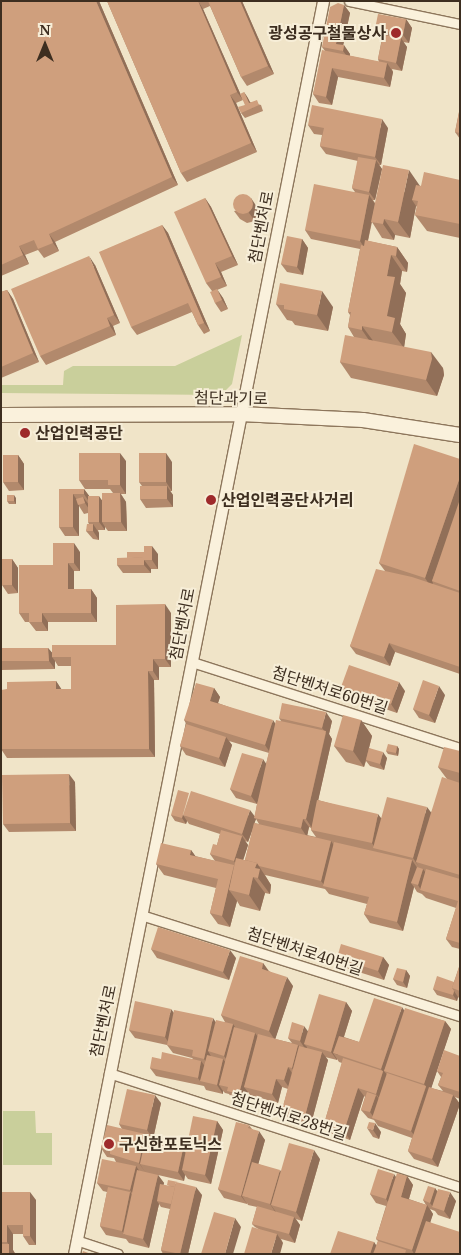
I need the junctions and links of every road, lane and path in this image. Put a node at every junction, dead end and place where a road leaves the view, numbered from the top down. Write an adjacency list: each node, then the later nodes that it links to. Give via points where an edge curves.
1 (324, 1): 4 (street, 첨단벤처로)
2 (349, 1): 3 (street)
3 (460, 24)
4 (240, 414): 5 (main road, 첨단과기로); 6 (main road, 첨단과기로, via 363,420); 7 (street, 첨단벤처로)
5 (1, 415)
6 (460, 436)
7 (192, 662): 8 (street, 첨단벤처로60번길); 9 (street, 첨단벤처로)
8 (460, 748)
9 (141, 915): 10 (street, 첨단벤처로40번길); 11 (street, 첨단벤처로)
10 (460, 1016)
11 (108, 1073): 12 (street, 첨단벤처로28번길); 13 (street, 첨단벤처로)
12 (460, 1187)
13 (76, 1240): 14 (street, 첨단벤처로); 15 (street)
14 (74, 1254)
15 (118, 1254)

